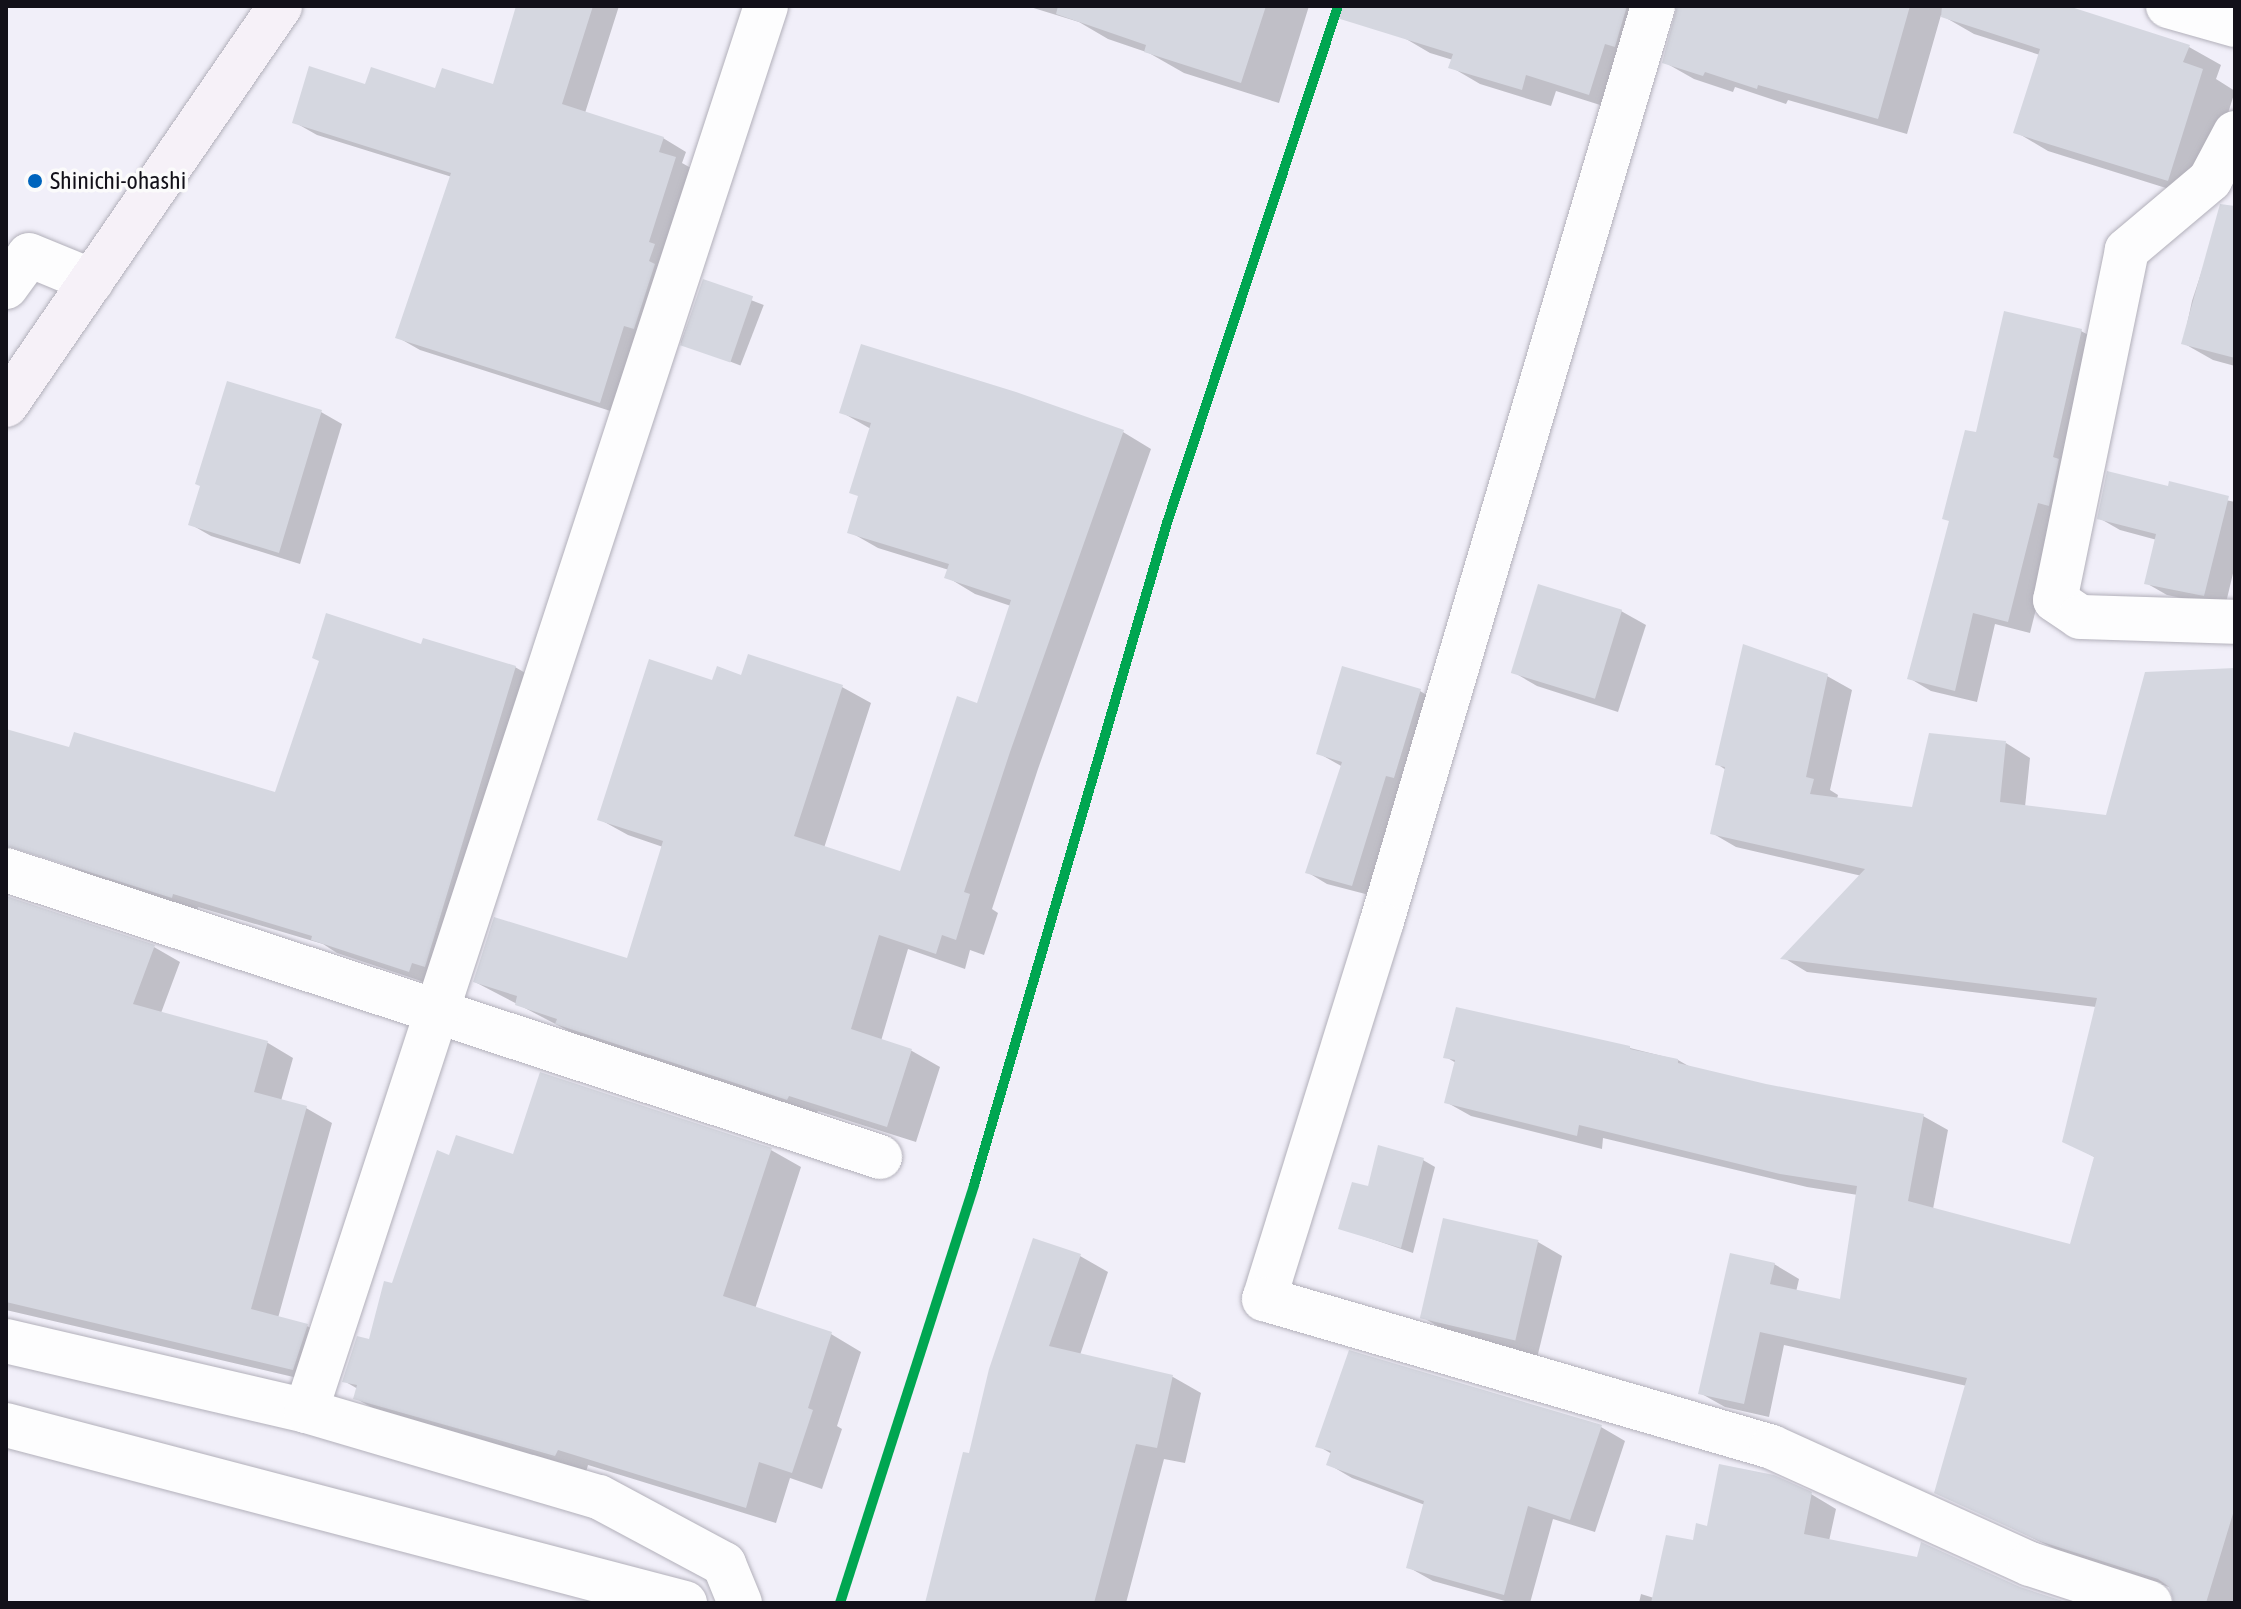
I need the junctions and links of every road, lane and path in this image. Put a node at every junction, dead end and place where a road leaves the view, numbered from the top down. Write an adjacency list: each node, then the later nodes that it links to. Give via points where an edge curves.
1 (280, 6): 7 (highway)
2 (766, 6): 12 (street)
3 (1653, 6): 19 (street, via 1386,909 1264,1299 1772,1447 2030,1564)
4 (2168, 6): 5 (street)
5 (2235, 25)
6 (2235, 133): 10 (street, via 2210,180 2127,250 2055,600 2080,617)
7 (92, 281): 8 (street, via 29,255); 9 (highway)
8 (6, 287)
9 (6, 405)
10 (2235, 622)
11 (6, 870): 12 (street)
12 (437, 1011): 13 (street); 15 (street)
13 (880, 1157)
14 (6, 1341): 15 (street)
15 (306, 1411): 18 (street, via 599,1497 724,1564)
16 (6, 1425): 17 (street)
17 (685, 1603)
18 (740, 1603)
19 (2150, 1603)

